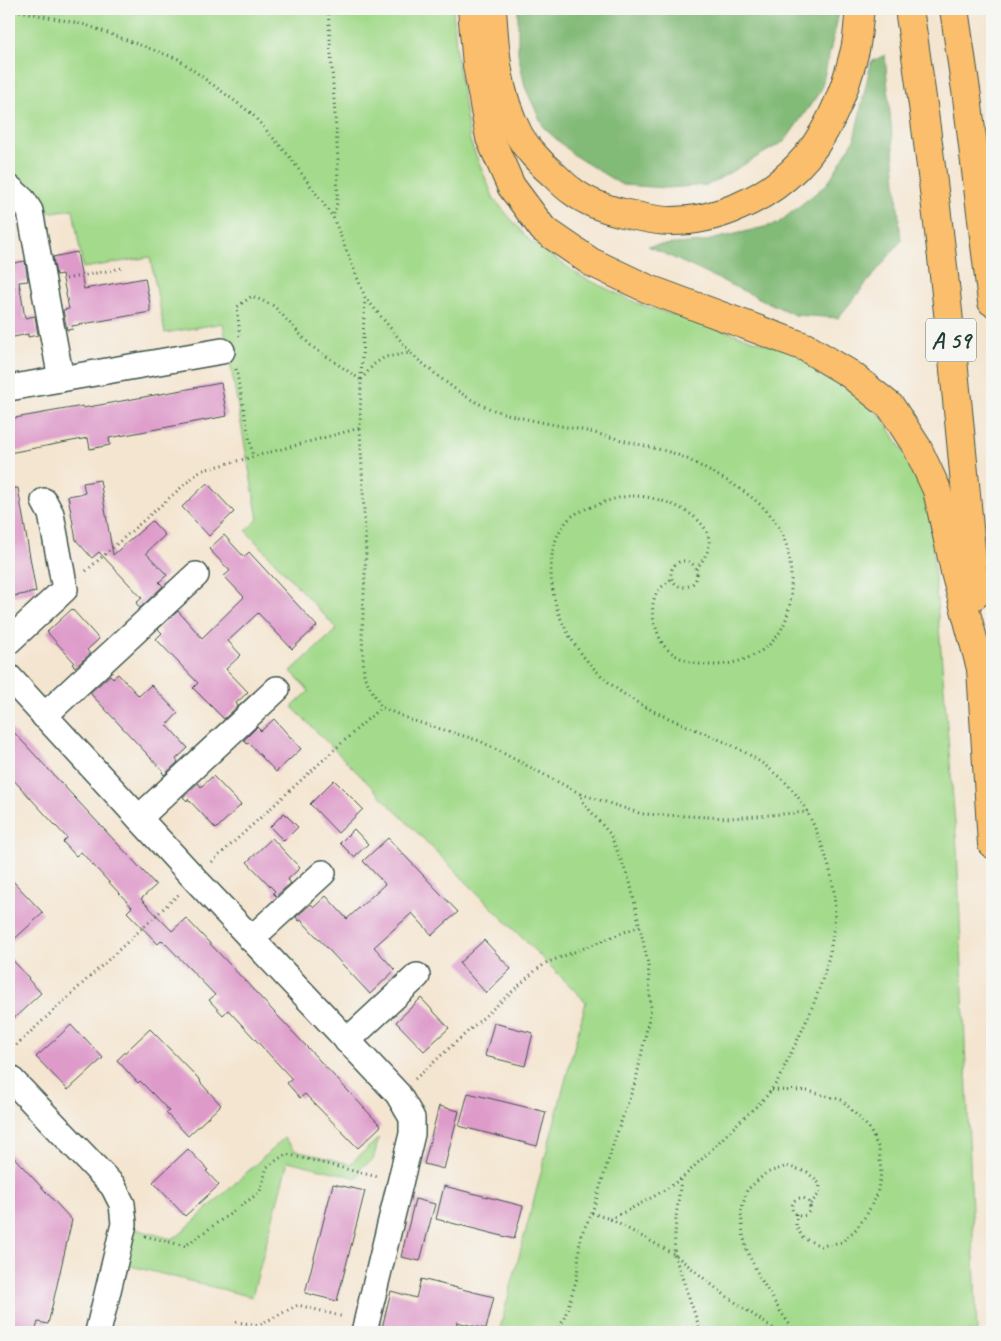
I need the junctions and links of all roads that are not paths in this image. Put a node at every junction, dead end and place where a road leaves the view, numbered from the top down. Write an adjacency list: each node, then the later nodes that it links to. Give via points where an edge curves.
1 (472, 9): 16 (highway, via 477,65 490,138 511,186 543,229 591,262 646,288 805,347 850,374 891,408 917,447 937,490)
2 (492, 9): 3 (highway, via 495,57 502,94 518,135 542,165 573,192 606,209 672,221 702,218 736,209 769,191 797,168 820,139 846,82)
3 (860, 9)
4 (909, 9): 16 (highway, A 59, via 923,99 961,431)
5 (954, 9): 6 (highway, A 59)
6 (967, 97): 7 (highway); 9 (highway, A 59)
7 (992, 142)
8 (9, 188): 11 (street, via 30,211)
9 (992, 302)
10 (227, 351): 11 (street)
11 (61, 379): 12 (street)
12 (9, 388)
13 (44, 501): 15 (street, via 51,514 64,589)
14 (196, 576): 19 (street)
15 (9, 641)
16 (982, 672): 21 (highway, A 59)
17 (9, 677): 19 (street)
18 (277, 689): 20 (street)
19 (44, 716): 20 (street)
20 (139, 818): 23 (street)
21 (992, 844)
22 (323, 873): 23 (street)
23 (251, 939): 25 (street)
24 (417, 976): 25 (street)
25 (347, 1041): 27 (street, via 398,1094 412,1118 412,1134)
26 (9, 1077): 28 (street, via 113,1186 122,1204 124,1224)
27 (365, 1328)
28 (98, 1332)

